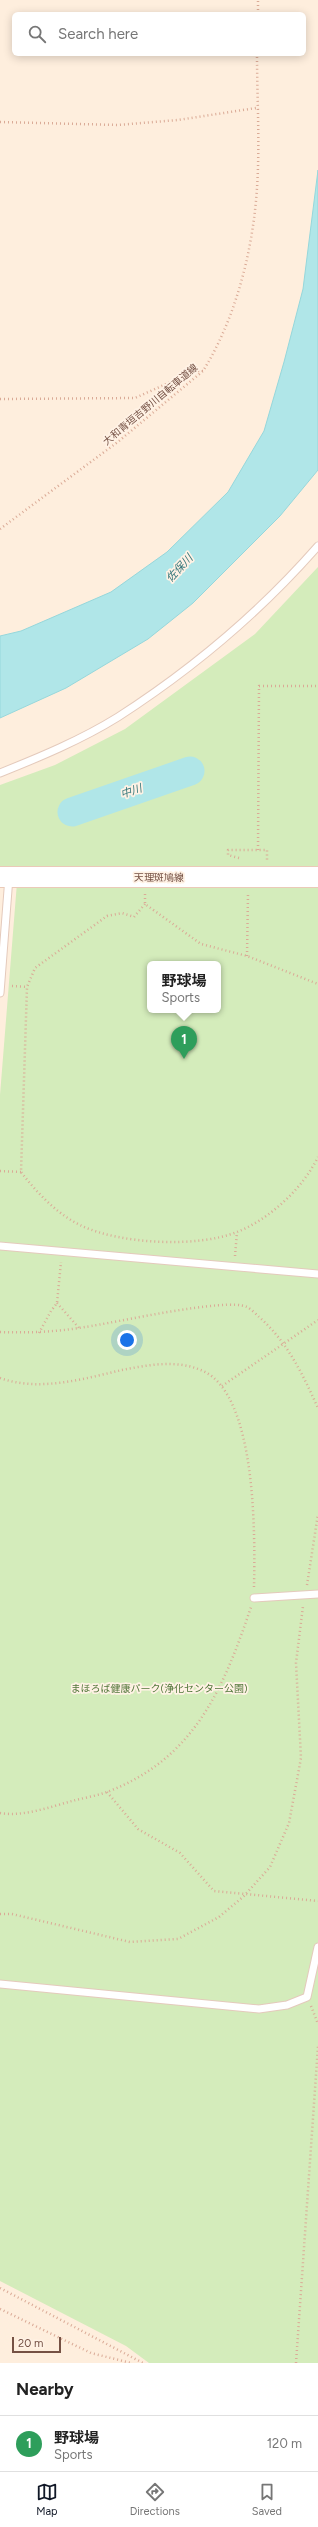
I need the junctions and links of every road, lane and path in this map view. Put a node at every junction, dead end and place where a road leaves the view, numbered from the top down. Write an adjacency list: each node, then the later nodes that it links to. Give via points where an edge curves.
1 (258, 0): 2 (path)
2 (258, 12)
3 (257, 56): 4 (path, 大和青垣吉野川自転車道線)
4 (257, 108): 5 (path, via 118,125); 6 (path, 大和青垣吉野川自転車道線, via 257,188 249,246 236,301)
5 (0, 122)
6 (203, 371): 7 (path, via 195,371 135,398); 8 (path, 大和青垣吉野川自転車道線, via 119,441)
7 (0, 398)
8 (0, 529)
9 (318, 546): 11 (lane, via 249,616 175,677 117,718 45,755)
10 (318, 686): 12 (path, via 259,686)
11 (0, 773)
12 (258, 850): 13 (path); 14 (path, via 228,850 228,855)
13 (267, 850)
14 (241, 859)
15 (4, 877): 16 (main road, 天理斑鳩線); 23 (lane)
16 (318, 877)
17 (248, 891): 20 (path)
18 (144, 892): 19 (path)
19 (144, 904): 20 (path, via 201,944); 22 (path, via 134,917 122,913 107,916 35,968)
20 (247, 956): 21 (path)
21 (318, 984)
22 (27, 987): 23 (path); 26 (path)
23 (0, 989)
24 (318, 1157): 27 (path, via 295,1190 272,1211)
25 (0, 1172): 26 (path)
26 (21, 1172): 27 (path, via 34,1189 56,1208 82,1226 105,1234 183,1243)
27 (237, 1232): 30 (path)
28 (0, 1246): 29 (lane)
29 (62, 1251): 30 (lane); 32 (path)
30 (234, 1266): 31 (lane)
31 (318, 1274)
32 (58, 1304): 34 (path); 36 (path, via 51,1311)
33 (318, 1320): 37 (path)
34 (79, 1328): 36 (path); 37 (path, via 226,1305 247,1306 268,1324)
35 (0, 1332): 36 (path)
36 (39, 1333)
37 (284, 1343): 39 (path); 40 (path)
38 (0, 1378): 39 (path, via 18,1384 71,1382 148,1365 178,1364 203,1371)
39 (222, 1386): 44 (path, via 237,1417 251,1472 255,1522)
40 (318, 1408)
41 (318, 1514): 43 (path)
42 (318, 1594): 43 (lane)
43 (305, 1596): 44 (lane); 47 (path, via 296,1663 301,1758 289,1823 270,1867)
44 (254, 1598): 45 (path, via 220,1688 194,1731 174,1753 141,1776)
45 (107, 1792): 46 (path, via 40,1810); 47 (path, via 138,1829 180,1853 214,1891)
46 (0, 1812)
47 (244, 1896): 48 (path); 49 (path, via 219,1918 178,1938 130,1942 12,1914)
48 (318, 1901)
49 (0, 1914)
50 (318, 1947): 52 (lane)
51 (0, 1984): 52 (lane, via 259,2009 287,2005)
52 (307, 1997): 53 (path)
53 (318, 2024)
54 (318, 2046): 60 (path)
55 (0, 2288): 57 (path)
56 (0, 2309): 58 (path, via 91,2353)
57 (140, 2362): 59 (path)
58 (132, 2363)
59 (143, 2363)
60 (296, 2363)

